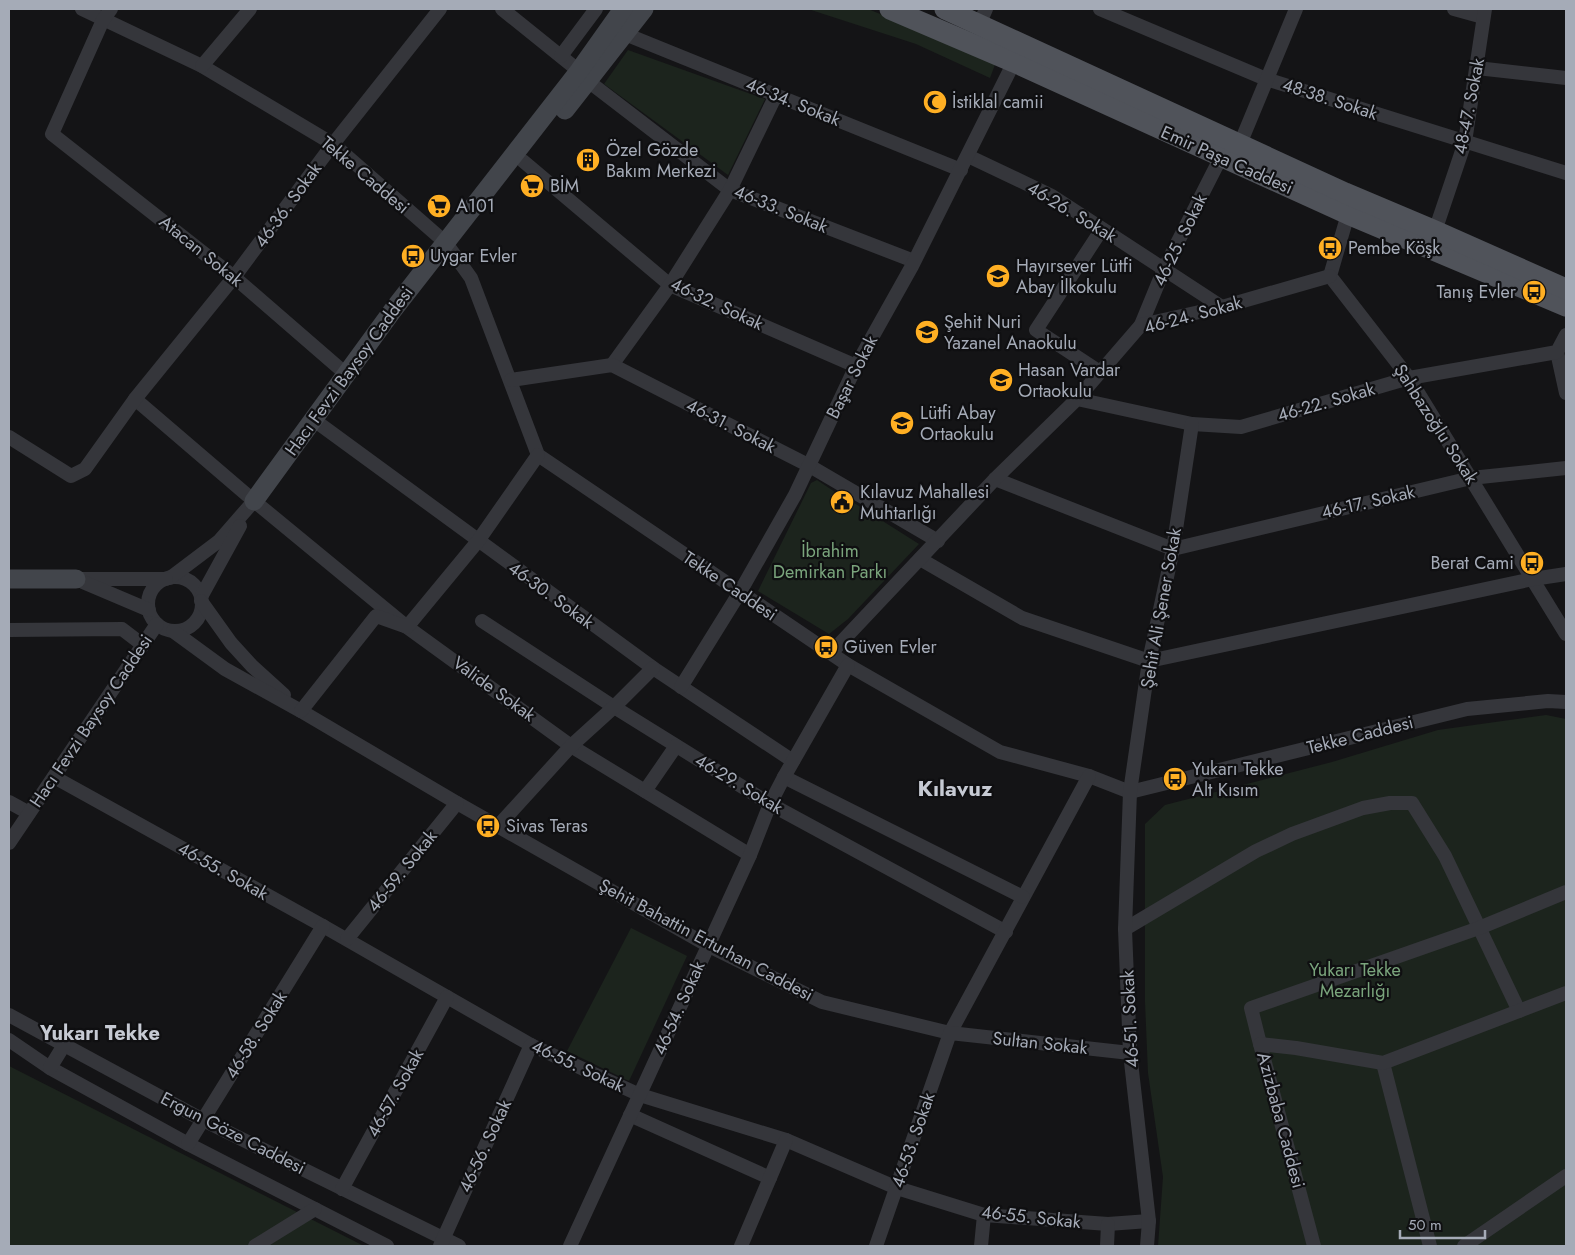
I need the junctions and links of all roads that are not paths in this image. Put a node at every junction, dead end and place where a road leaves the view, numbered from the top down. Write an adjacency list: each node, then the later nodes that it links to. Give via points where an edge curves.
1 (82, 9): 14 (street, Tekke Caddesi)
2 (250, 9): 19 (street)
3 (440, 9): 26 (street, 46-36. Sokak)
4 (502, 9): 17 (street, 46-33. Sokak)
5 (596, 9): 17 (street)
6 (623, 9): 21 (street, Hacı Fevzi Baysoy Caddesi)
7 (644, 9): 16 (street, Hacı Fevzi Baysoy Caddesi)
8 (890, 9): 18 (main road, Emir Paşa Caddesi)
9 (945, 9): 15 (main road, Emir Paşa Caddesi)
10 (1100, 9): 23 (street, 48-38. Sokak)
11 (1296, 9): 23 (street)
12 (1454, 9): 13 (street)
13 (1484, 13): 20 (street, 48-47. Sokak)
14 (107, 14): 19 (street, Tekke Caddesi); 41 (street, Atacan Sokak, via 52,134)
15 (982, 17): 27 (main road, Emir Paşa Caddesi)
16 (625, 34): 21 (street, Hacı Fevzi Baysoy Caddesi); 24 (street, 46-34. Sokak)
17 (561, 56): 21 (street, 46-33. Sokak)
18 (1014, 62): 28 (street, Başar Sokak); 29 (main road, Emir Paşa Caddesi)
19 (202, 66): 26 (street, Tekke Caddesi)
20 (1477, 68): 22 (street); 25 (street, 48-47. Sokak)
21 (584, 76): 30 (street, Hacı Fevzi Baysoy Caddesi); 33 (street, 46-33. Sokak); 37 (street, Hacı Fevzi Baysoy Caddesi)
22 (1566, 78)
23 (1266, 79): 25 (street, 48-38. Sokak); 27 (street)
24 (776, 95): 31 (street, 46-34. Sokak); 33 (street)
25 (1465, 142): 32 (street, 48-38. Sokak); 36 (street, 48-47. Sokak)
26 (332, 144): 37 (street, Tekke Caddesi); 41 (street, 46-36. Sokak)
27 (1240, 144): 36 (main road, Emir Paşa Caddesi)
28 (968, 156): 31 (street, Başar Sokak); 35 (street, 46-26. Sokak, via 1052,196)
29 (1221, 157): 34 (main road, Emir Paşa Caddesi); 39 (street, 46-25. Sokak)
30 (523, 161): 37 (street, Hacı Fevzi Baysoy Caddesi); 42 (street, 46-32. Sokak)
31 (961, 170): 38 (street, Başar Sokak)
32 (1566, 173)
33 (730, 190): 38 (street, 46-33. Sokak); 42 (street)
34 (1348, 214): 40 (street); 44 (main road, Emir Paşa Caddesi)
35 (1102, 229): 39 (street, 46-26. Sokak); 51 (street, via 1036,330)
36 (1435, 231): 43 (main road, Emir Paşa Caddesi)
37 (446, 243): 52 (street, Hacı Fevzi Baysoy Caddesi); 54 (street, Tekke Caddesi, via 471,278)
38 (914, 261): 50 (street, Başar Sokak)
39 (1164, 269): 45 (street, 46-26. Sokak); 46 (street, 46-25. Sokak)
40 (1330, 276): 45 (street, 46-24. Sokak); 53 (street, Şahbazoğlu Sokak)
41 (234, 278): 52 (street, Atacan Sokak); 56 (street, 46-36. Sokak)
42 (670, 285): 49 (street); 50 (street, 46-32. Sokak)
43 (1566, 290)
44 (1566, 306)
45 (1222, 307): 46 (street, 46-24. Sokak)
46 (1141, 325): 51 (street, 46-24. Sokak)
47 (1566, 334): 48 (street)
48 (1557, 352): 53 (street, 46-22. Sokak); 55 (street)
49 (612, 364): 54 (street); 62 (street, 46-31. Sokak)
50 (856, 366): 62 (street, Başar Sokak)
51 (1100, 372): 57 (street, 46-24. Sokak)
52 (346, 374): 58 (street, Hacı Fevzi Baysoy Caddesi)
53 (1409, 378): 59 (street, 46-22. Sokak, via 1241,427); 64 (street, Şahbazoğlu Sokak)
54 (511, 380): 61 (street, Tekke Caddesi)
55 (1566, 393)
56 (135, 399): 60 (street, 46-36. Sokak, via 85,469 71,476); 66 (street, Valide Sokak)
57 (1076, 399): 59 (street, 46-22. Sokak); 65 (street, 46-24. Sokak)
58 (314, 420): 66 (street, Hacı Fevzi Baysoy Caddesi); 67 (street, 46-30. Sokak)
59 (1192, 424): 69 (street, Şehit Ali Şener Sokak)
60 (9, 437)
61 (538, 454): 67 (street); 76 (street, Tekke Caddesi)
62 (808, 465): 68 (street, 46-31. Sokak); 76 (street, Başar Sokak, via 790,504)
63 (1566, 468): 64 (street, 46-17. Sokak)
64 (1472, 478): 69 (street, 46-17. Sokak); 75 (street, Şahbazoğlu Sokak)
65 (995, 479): 68 (street, 46-24. Sokak); 69 (street)
66 (254, 501): 72 (street, Hacı Fevzi Baysoy Caddesi, via 219,542); 77 (street, Hacı Fevzi Baysoy Caddesi); 81 (street, Valide Sokak)
67 (478, 541): 81 (street); 89 (street, 46-30. Sokak)
68 (938, 541): 70 (street, 46-24. Sokak)
69 (1173, 548): 87 (street, Şehit Ali Şener Sokak)
70 (920, 559): 86 (street, 46-24. Sokak); 87 (street, via 1022,618)
71 (1566, 574): 75 (street)
72 (168, 578): 74 (street); 77 (street, via 189,582); 78 (street, via 152,590 148,598)
73 (9, 579): 74 (street)
74 (76, 579): 78 (street)
75 (1533, 579): 84 (street, Şahbazoğlu Sokak); 87 (street)
76 (740, 592): 86 (street, Tekke Caddesi); 90 (street, Başar Sokak)
77 (201, 599): 83 (street, via 200,612 193,624); 93 (street, Şehit Bahattin Erturhan Caddesi, via 231,643)
78 (149, 610): 80 (street)
79 (482, 621): 92 (street, 46-29. Sokak)
80 (157, 624): 83 (street); 85 (street, Hacı Fevzi Baysoy Caddesi)
81 (407, 627): 93 (street, via 376,616); 94 (street, Valide Sokak)
82 (9, 630): 85 (street, via 122,629)
83 (173, 631): 93 (street, Şehit Bahattin Erturhan Caddesi, via 225,669)
84 (1566, 634)
85 (143, 645): 98 (street, Hacı Fevzi Baysoy Caddesi)
86 (831, 653): 88 (street, Tekke Caddesi)
87 (1150, 662): 101 (street, Şehit Ali Şener Sokak)
88 (848, 665): 96 (street, 46-54. Sokak); 97 (street, Tekke Caddesi, via 1000,752)
89 (653, 668): 90 (street, 46-30. Sokak); 92 (street)
90 (681, 687): 96 (street, 46-30. Sokak)
91 (1566, 702): 101 (street, Tekke Caddesi, via 1467,709)
92 (614, 707): 94 (street); 95 (street, 46-29. Sokak)
93 (301, 711): 103 (street, Şehit Bahattin Erturhan Caddesi)
94 (571, 746): 100 (street, Valide Sokak); 106 (street)
95 (676, 746): 100 (street); 104 (street, 46-29. Sokak)
96 (794, 761): 99 (street, 46-54. Sokak)
97 (1089, 776): 101 (street, Tekke Caddesi); 110 (street)
98 (54, 777): 105 (street, Hacı Fevzi Baysoy Caddesi); 111 (street, 46-55. Sokak)
99 (784, 777): 104 (street, 46-54. Sokak); 110 (street, 46-29. Sokak)
100 (645, 791): 108 (street, Valide Sokak)
101 (1130, 792): 113 (street, 46-51. Sokak)
102 (9, 802): 105 (street)
103 (457, 803): 106 (street, Şehit Bahattin Erturhan Caddesi); 115 (street, 46-59. Sokak)
104 (770, 804): 108 (street, 46-54. Sokak); 114 (street, 46-29. Sokak)
105 (29, 813): 107 (street, Hacı Fevzi Baysoy Caddesi)
106 (498, 826): 116 (street, Şehit Bahattin Erturhan Caddesi)
107 (9, 843)
108 (750, 855): 116 (street, 46-54. Sokak)
109 (1566, 892): 112 (street)
110 (1024, 898): 114 (street)
111 (324, 926): 115 (street, 46-55. Sokak); 133 (street, 46-58. Sokak)
112 (1479, 928): 113 (street, via 1445,856 1412,803 1390,803 1362,808 1256,851); 119 (street); 124 (street, via 1251,1008)
113 (1125, 929): 128 (street, 46-51. Sokak)
114 (1006, 932): 122 (street)
115 (347, 940): 118 (street, 46-55. Sokak)
116 (707, 945): 122 (street, Şehit Bahattin Erturhan Caddesi, via 822,1002); 131 (street, 46-54. Sokak)
117 (1566, 993): 119 (street)
118 (447, 997): 126 (street, 46-55. Sokak); 138 (street, 46-57. Sokak)
119 (1519, 1011): 129 (street)
120 (9, 1015): 121 (street, Ergun Göze Caddesi)
121 (40, 1032): 125 (street, Ergun Göze Caddesi); 127 (street)
122 (950, 1033): 128 (street, Sultan Sokak); 139 (street, 46-53. Sokak)
123 (9, 1040): 127 (street, Ergun Göze Caddesi)
124 (1260, 1044): 129 (street, Azizbaba Caddesi); 154 (street, Azizbaba Caddesi)
125 (64, 1045): 130 (street); 133 (street, Ergun Göze Caddesi)
126 (531, 1045): 131 (street, 46-55. Sokak); 144 (street, 46-56. Sokak)
127 (28, 1053): 130 (street, Ergun Göze Caddesi)
128 (1130, 1053): 142 (street, 46-51. Sokak)
129 (1383, 1063): 155 (street)
130 (50, 1068): 135 (street, Ergun Göze Caddesi)
131 (640, 1095): 132 (street, 46-54. Sokak); 134 (street, 46-55. Sokak)
132 (630, 1115): 137 (street); 148 (street, 46-54. Sokak)
133 (203, 1120): 135 (street, 46-58. Sokak); 138 (street, Ergun Göze Caddesi)
134 (786, 1140): 137 (street); 139 (street, 46-55. Sokak)
135 (188, 1144): 140 (street, Ergun Göze Caddesi)
136 (1566, 1176): 156 (street)
137 (770, 1178): 149 (street)
138 (342, 1188): 144 (street, Ergun Göze Caddesi)
139 (897, 1188): 141 (street, 46-55. Sokak); 150 (street, 46-53. Sokak)
140 (315, 1209): 145 (street); 146 (street, Ergun Göze Caddesi)
141 (984, 1214): 143 (street, 46-55. Sokak); 151 (street)
142 (1149, 1221): 143 (street, 46-55. Sokak); 153 (street, 46-51. Sokak)
143 (1108, 1224): 152 (street)
144 (441, 1242): 147 (street, Ergun Göze Caddesi)
145 (255, 1246)
146 (387, 1246)
147 (459, 1246)
148 (570, 1246)
149 (741, 1246)
150 (876, 1246)
151 (981, 1246)
152 (1106, 1246)
153 (1147, 1246)
154 (1314, 1246)
155 (1430, 1246)
156 (1464, 1246)

